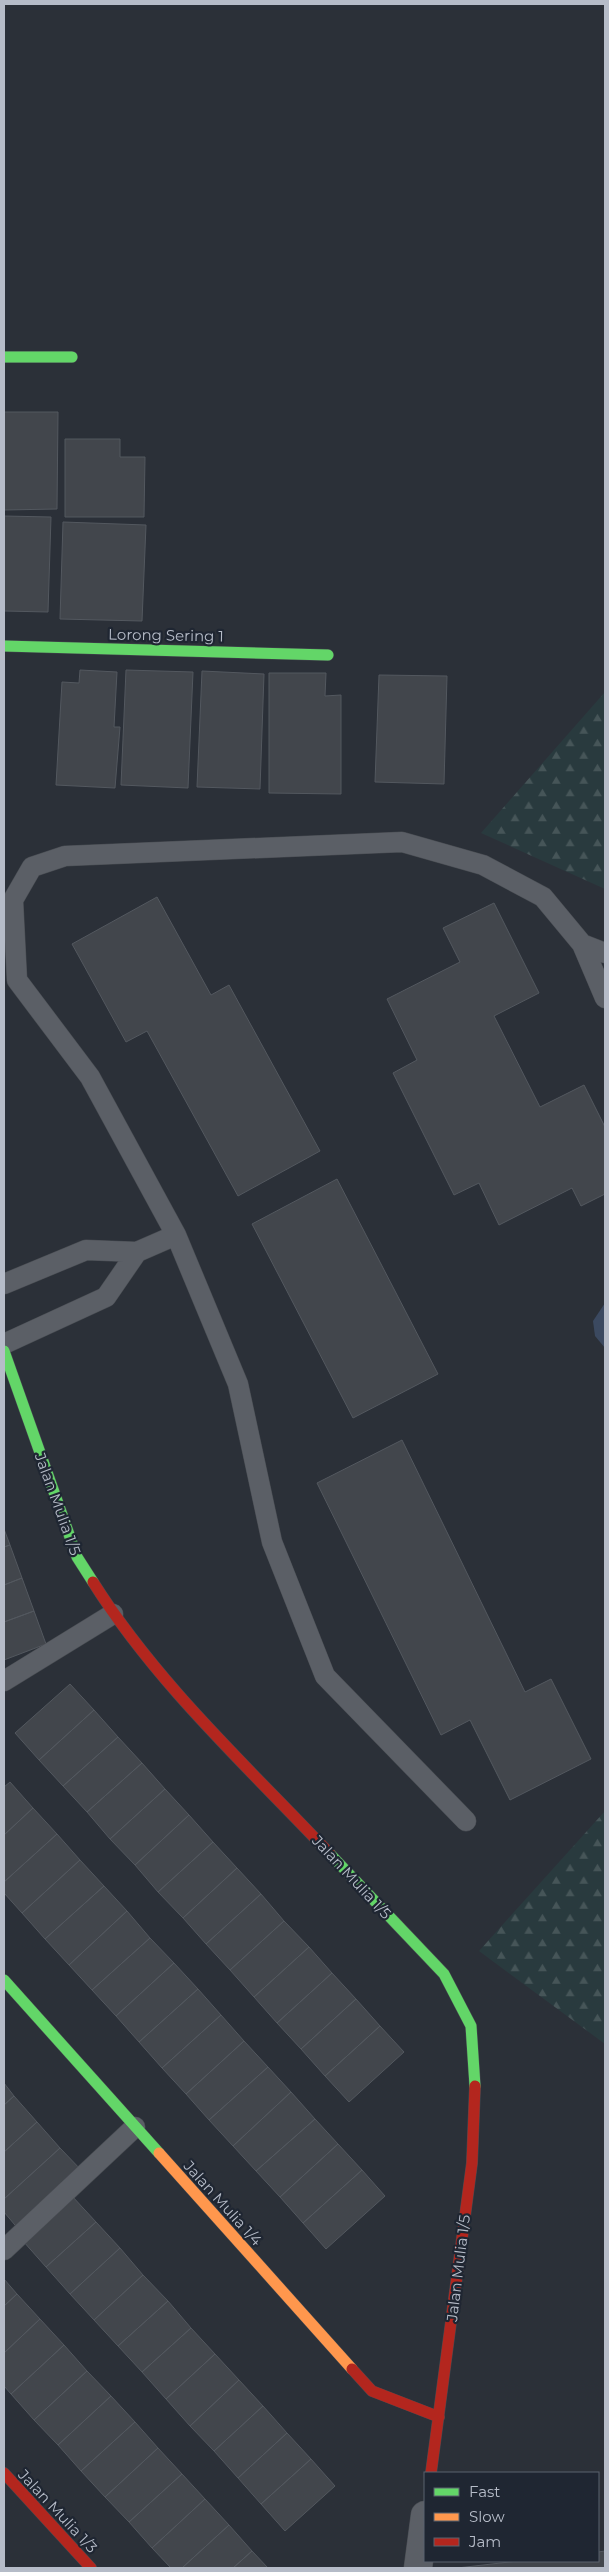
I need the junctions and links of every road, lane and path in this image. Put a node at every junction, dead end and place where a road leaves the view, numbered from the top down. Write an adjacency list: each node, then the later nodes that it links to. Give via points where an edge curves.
1 (4, 357): 2 (street)
2 (72, 357)
3 (4, 646): 4 (street, Lorong Sering 1)
4 (328, 654)
5 (582, 944): 6 (lane); 7 (lane); 8 (lane, via 544,898 483,864 402,842 65,856 32,867 13,900 18,980 90,1077)
6 (605, 953)
7 (605, 998)
8 (176, 1235): 9 (lane); 15 (lane, via 238,1384 272,1542 325,1676)
9 (138, 1252): 10 (lane, via 86,1250); 11 (lane, via 106,1297)
10 (4, 1284)
11 (4, 1344)
12 (4, 1351): 13 (street, Jalan Mulia 1/5, via 77,1557)
13 (113, 1614): 14 (lane); 19 (street, Jalan Mulia 1/5, via 175,1690 444,1974 471,2026 476,2072 472,2163)
14 (4, 1681)
15 (466, 1821)
16 (4, 1980): 17 (street, Jalan Mulia 1/4)
17 (135, 2127): 18 (lane); 19 (street, Jalan Mulia 1/4, via 372,2392)
18 (4, 2250)
19 (439, 2417): 20 (street, Jalan Mulia 1/5)
20 (431, 2472)
21 (4, 2473): 23 (street, Jalan Mulia 1/3)
22 (424, 2523): 24 (street)
23 (91, 2568)
24 (418, 2568)

